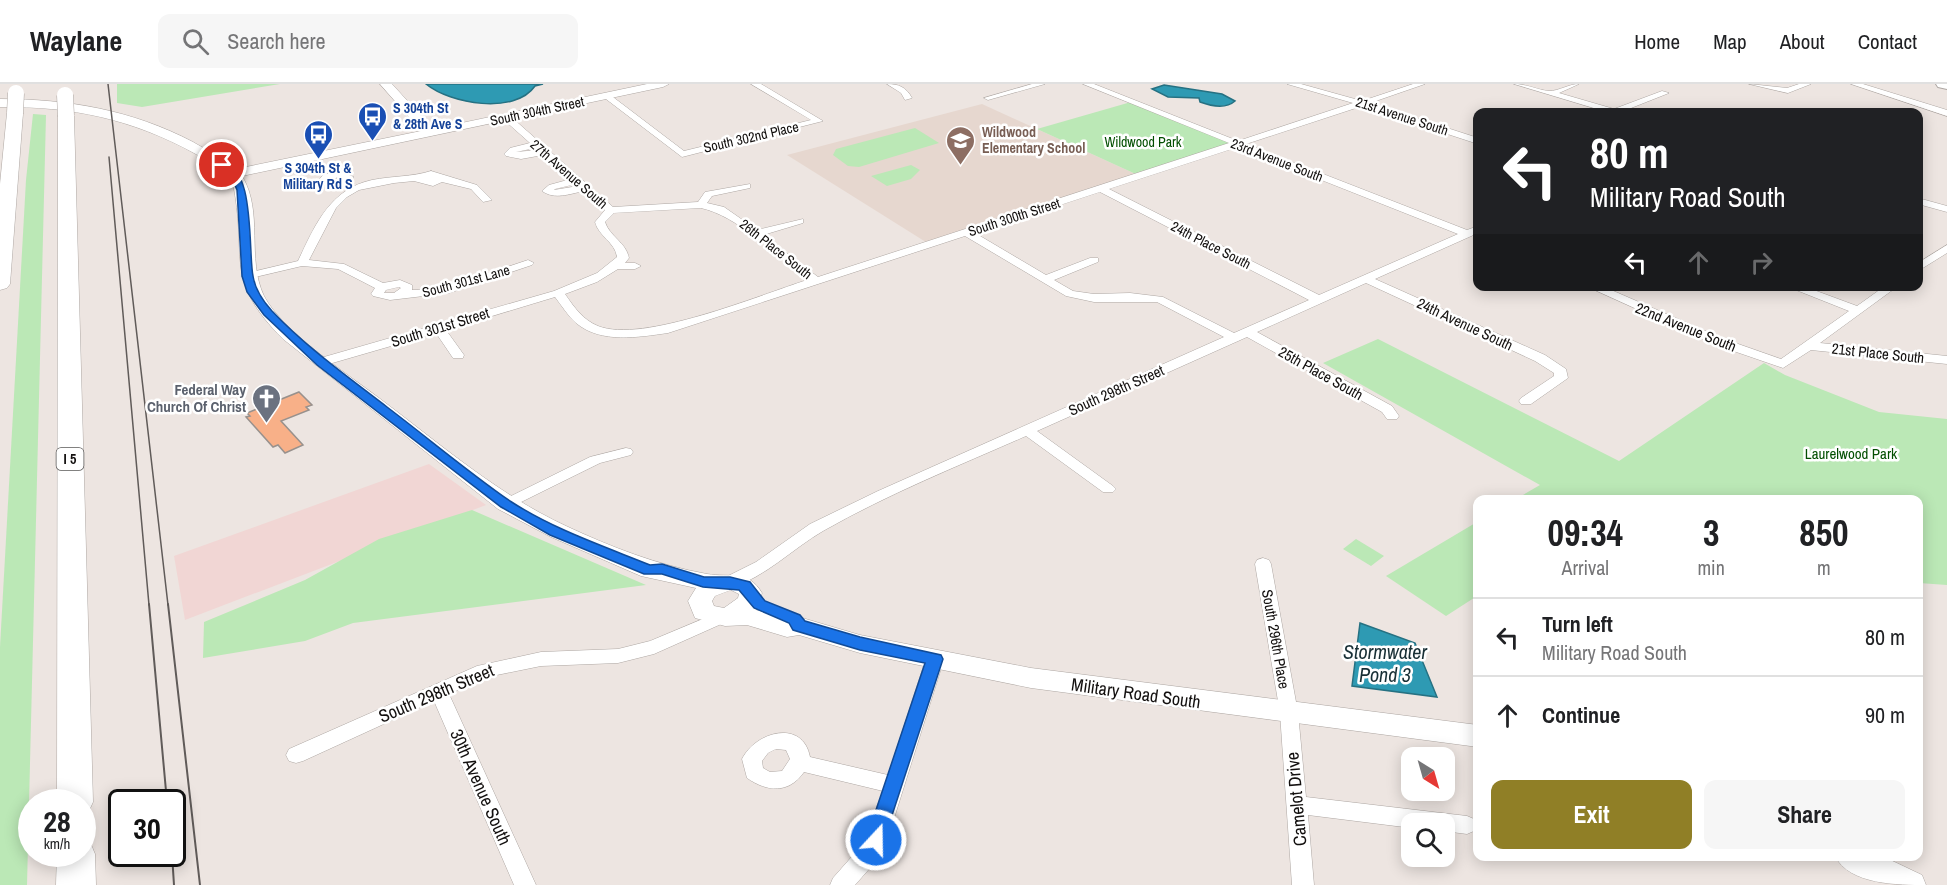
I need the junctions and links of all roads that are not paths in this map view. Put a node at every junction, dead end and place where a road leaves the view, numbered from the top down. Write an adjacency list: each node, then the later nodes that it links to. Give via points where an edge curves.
1 (386, 84): 29 (main road)
2 (663, 84): 19 (main road, South 304th Street)
3 (755, 84): 19 (street, South 302nd Place, via 819,121 682,154)
4 (891, 84): 21 (street)
5 (1041, 84): 22 (street)
6 (1087, 84): 31 (street, 23rd Avenue South)
7 (1291, 84): 23 (street, 21st Avenue South)
8 (1421, 84): 23 (street, South 300th Street)
9 (1518, 84): 18 (street)
10 (1575, 84): 18 (street)
11 (1753, 84): 12 (street, via 1788,91)
12 (1807, 84)
13 (1855, 84): 27 (street)
14 (1942, 84): 15 (main road)
15 (1947, 85)
16 (16, 88): 24 (highway, bridge)
17 (1665, 93): 26 (street)
18 (1551, 94): 25 (street)
19 (606, 96): 28 (main road, South 304th Street)
20 (66, 98): 88 (highway, I 5)
21 (908, 98)
22 (988, 98)
23 (1362, 103): 30 (street, 21st Avenue South); 31 (street, South 300th Street)
24 (8, 108): 32 (main road, via 76,105 129,118 187,144); 56 (highway)
25 (1600, 108)
26 (1625, 108)
27 (1947, 113)
28 (506, 117): 29 (main road, South 304th Street); 39 (street, 27th Avenue South)
29 (430, 133): 32 (main road, South 304th Street)
30 (1473, 138)
31 (1238, 145): 34 (street, South 300th Street); 41 (street, 23rd Avenue South)
32 (234, 174): 52 (main road, Military Road South, via 242,190)
33 (747, 186): 37 (street, via 709,194)
34 (1102, 189): 43 (street, South 300th Street); 61 (street, 24th Place South)
35 (487, 200): 47 (street, via 474,187 442,179 439,174 347,185 326,213)
36 (1923, 202): 38 (street)
37 (701, 206): 39 (street); 44 (street, 26th Place South, via 724,211)
38 (1947, 209)
39 (611, 210): 50 (street, 27th Avenue South, via 600,222 601,228 623,250)
40 (798, 221): 44 (street)
41 (1473, 231)
42 (1473, 231): 54 (street, South 298th Street)
43 (966, 232): 53 (street); 55 (street, South 300th Street)
44 (758, 233): 55 (street, 26th Place South)
45 (1947, 248): 49 (street)
46 (1094, 260): 53 (street)
47 (302, 263): 48 (street, South 301st Lane, via 340,266 382,287 377,294 383,297 448,288); 52 (street)
48 (528, 263)
49 (1923, 263)
50 (617, 266): 51 (street); 60 (street, via 594,280)
51 (635, 266)
52 (247, 276): 69 (main road, Military Road South, via 268,313)
53 (1046, 279): 65 (street, via 1070,294 1160,299)
54 (1368, 280): 61 (street, South 298th Street); 70 (street, 24th Avenue South, via 1540,358 1561,372 1559,381)
55 (816, 281): 60 (street, South 300th Street, via 668,328 638,333 603,331 582,322)
56 (0, 284)
57 (1603, 291): 66 (street, 22nd Avenue South, via 1783,364)
58 (1805, 291): 62 (street)
59 (1886, 291): 62 (street)
60 (558, 293): 63 (street, South 301st Street)
61 (1321, 300): 64 (street, South 298th Street)
62 (1859, 311): 66 (street)
63 (439, 328): 67 (street); 69 (street, South 301st Street)
64 (1248, 332): 65 (street, South 298th Street); 71 (street, 25th Place South)
65 (1235, 338): 72 (street, South 298th Street)
66 (1810, 346): 68 (street, 21st Place South)
67 (458, 356)
68 (1947, 360)
69 (322, 362): 75 (main road, Military Road South)
70 (1526, 401)
71 (1392, 416)
72 (1026, 430): 74 (street); 78 (street, South 298th Street, via 840,515 800,538)
73 (626, 452): 75 (street, via 587,463)
74 (1108, 489)
75 (506, 504): 77 (main road, Military Road South, via 555,532)
76 (1263, 564): 83 (street, South 296th Place)
77 (649, 570): 78 (main road, Military Road South, via 662,569); 79 (main road, Military Road South, via 653,578 681,587)
78 (738, 588): 79 (main road, via 707,590); 79 (main road, via 747,607); 80 (main road, Military Road South, via 765,609 794,619)
79 (713, 610): 80 (main road, Military Road South, via 787,627); 82 (street, South 298th Street, via 687,631 654,647 618,656 541,659 500,666)
80 (799, 626): 81 (main road, Military Road South, via 860,644)
81 (935, 659): 83 (main road, Military Road South, via 1031,678); 87 (street)
82 (438, 690): 85 (street, South 298th Street); 94 (street, 30th Avenue South)
83 (1289, 713): 84 (main road, Military Road South); 89 (street, Camelot Drive)
84 (1473, 735)
85 (296, 755)
86 (800, 763): 87 (street)
87 (894, 785): 95 (street, via 870,852)
88 (75, 789)
89 (1297, 805): 90 (street); 96 (street, Camelot Drive)
90 (1467, 825)
91 (1861, 861): 97 (main road)
92 (75, 867): 93 (highway)
93 (76, 885)
94 (525, 885)
95 (841, 885)
96 (1303, 885)
97 (1911, 885)

